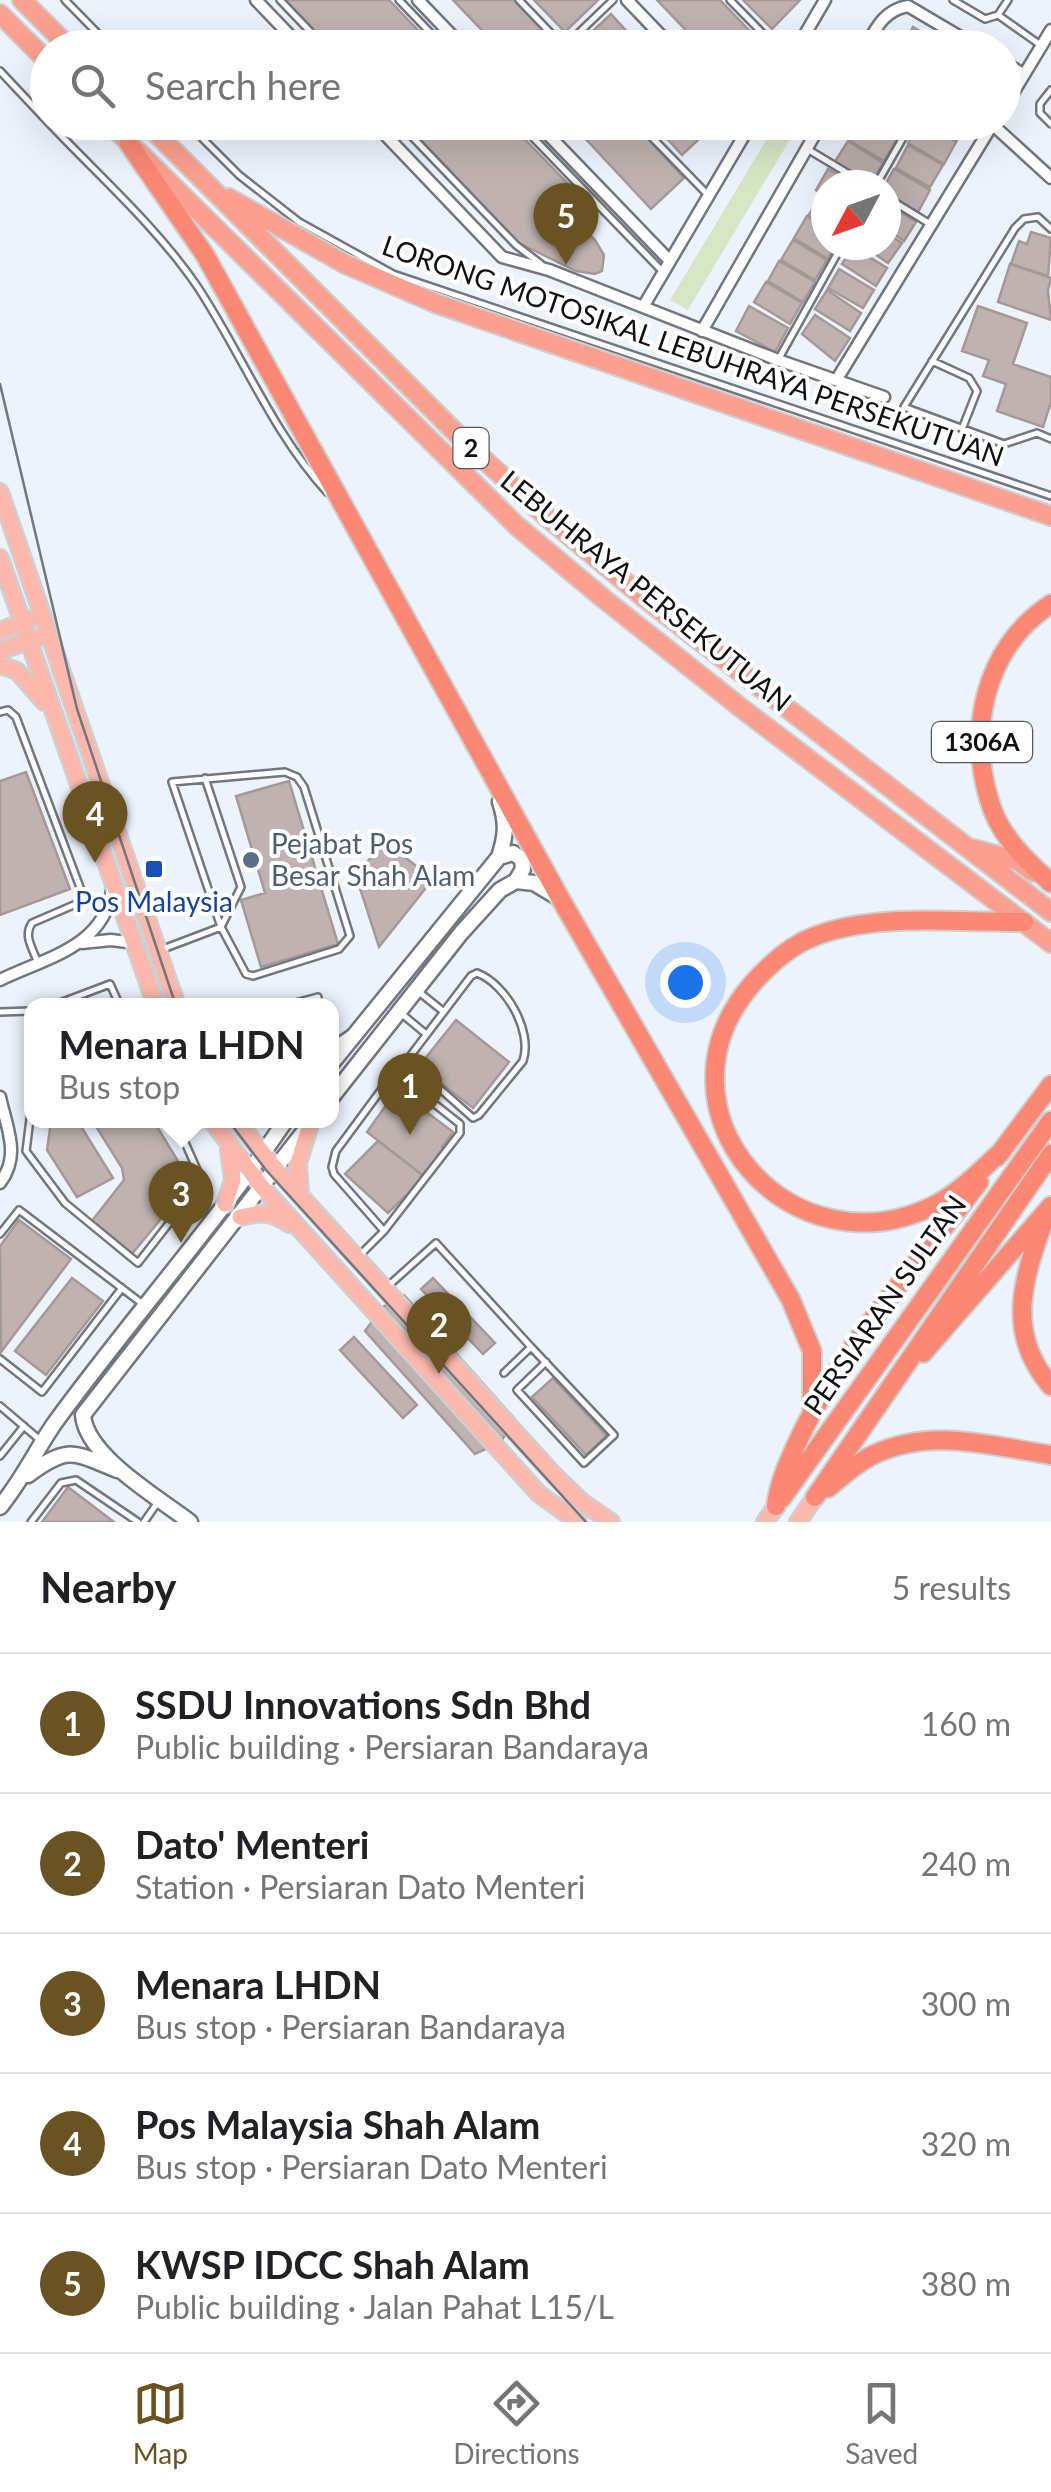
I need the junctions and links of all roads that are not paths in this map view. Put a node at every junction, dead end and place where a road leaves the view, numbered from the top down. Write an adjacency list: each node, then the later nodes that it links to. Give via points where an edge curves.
1 (22, 0): 16 (highway)
2 (64, 0): 17 (lane)
3 (256, 0): 18 (street)
4 (280, 0): 19 (lane)
5 (399, 0): 20 (lane)
6 (418, 0): 21 (street)
7 (519, 0): 22 (lane)
8 (613, 0): 23 (lane)
9 (627, 0): 24 (street)
10 (730, 0): 25 (lane)
11 (825, 0): 26 (street)
12 (954, 0): 15 (lane, via 985,19)
13 (1008, 0): 15 (lane)
14 (0, 14): 32 (highway)
15 (998, 14): 29 (lane)
16 (52, 30)
17 (94, 30)
18 (285, 30)
19 (310, 30)
20 (428, 30)
21 (447, 30)
22 (548, 30)
23 (582, 30)
24 (656, 30)
25 (759, 30)
26 (808, 30)
27 (875, 30): 28 (street, via 882,18 908,6)
28 (941, 30)
29 (1020, 30)
30 (1051, 30): 33 (street)
31 (1021, 31): 33 (lane)
32 (30, 44)
33 (1042, 46): 36 (street)
34 (0, 71): 39 (lane)
35 (1021, 72): 36 (street)
36 (1024, 74): 37 (street)
37 (1021, 79)
38 (1051, 90): 40 (lane, via 1040,113)
39 (30, 103)
40 (1051, 124)
41 (65, 140): 82 (lane, via 195,284 302,464)
42 (125, 140): 55 (highway, LEBUHRAYA PERSEKUTUAN / 2)
43 (163, 140): 62 (highway, LEBUHRAYA PERSEKUTUAN / 2)
44 (204, 140): 78 (lane, LORONG MOTOSIKAL LEBUHRAYA PERSEKUTUAN, via 299,222 394,274)
45 (391, 140): 58 (street)
46 (414, 140): 56 (lane)
47 (536, 140): 68 (lane)
48 (552, 140): 68 (street)
49 (654, 140): 63 (lane)
50 (740, 140): 63 (street)
51 (811, 140): 57 (street)
52 (902, 140): 60 (lane)
53 (984, 140): 65 (street)
54 (1011, 140): 61 (street)
55 (129, 144): 82 (highway, via 205,255); 104 (highway, LEBUHRAYA PERSEKUTUAN / 2, via 518,526 745,711)
56 (420, 146): 58 (lane); 69 (lane)
57 (806, 149): 59 (lane); 71 (street)
58 (408, 158): 69 (street, via 502,257)
59 (842, 170)
60 (885, 170)
61 (1051, 178)
62 (208, 185): 79 (highway, via 345,264 435,303); 97 (highway, LEBUHRAYA PERSEKUTUAN / 2, via 548,518)
63 (708, 196): 68 (street)
64 (901, 206): 65 (lane)
65 (932, 225): 74 (street)
66 (1051, 229): 73 (lane, via 1038,217 1015,228)
67 (834, 260): 72 (lane)
68 (666, 266): 70 (street)
69 (549, 270): 70 (street)
70 (643, 307): 71 (street)
71 (702, 330): 72 (street)
72 (778, 360): 74 (street)
73 (932, 361): 76 (lane, via 969,378 977,392); 76 (lane, via 904,407)
74 (837, 379): 75 (street)
75 (884, 397)
76 (962, 429): 77 (lane, via 1004,444 1036,433)
77 (1051, 439)
78 (941, 460): 79 (lane); 81 (lane, LORONG MOTOSIKAL LEBUHRAYA PERSEKUTUAN)
79 (959, 484): 83 (highway)
80 (0, 492): 86 (main road)
81 (1051, 496)
82 (350, 516): 95 (highway)
83 (1051, 516)
84 (0, 558): 87 (main road)
85 (1051, 604): 101 (highway, 1306A, via 1017,631 994,668 981,712 993,812)
86 (43, 614): 87 (main road); 89 (main road)
87 (22, 622): 88 (main road); 90 (main road)
88 (0, 630)
89 (50, 633): 90 (main road); 109 (main road)
90 (28, 641): 91 (main road); 94 (main road)
91 (0, 651)
92 (0, 665): 94 (main road, via 17,671)
93 (0, 712): 110 (lane, via 16,717 82,890 76,904 28,928)
94 (55, 718): 99 (main road)
95 (482, 759): 98 (main road, via 506,819); 102 (highway)
96 (205, 778): 105 (lane, via 241,887); 105 (lane, via 172,785); 105 (lane, via 284,772 302,782 350,936 338,950 253,976 240,969)
97 (964, 846): 101 (highway, via 1018,862); 103 (highway, LEBUHRAYA PERSEKUTUAN / 2)
98 (500, 857): 100 (main road, via 513,853 522,859); 121 (main road)
99 (114, 879): 106 (main road); 108 (street, via 110,910)
100 (516, 880): 102 (main road); 114 (main road, via 500,890)
101 (1051, 884)
102 (560, 898): 162 (highway, via 804,1326 812,1351)
103 (1051, 912)
104 (1024, 922): 107 (highway, LEBUHRAYA PERSEKUTUAN / 2); 137 (highway, via 906,919 810,937 768,966 744,994 725,1026 714,1075 734,1153 784,1202 827,1218 882,1222 937,1204)
105 (220, 927): 109 (lane)
106 (136, 943): 108 (street); 117 (main road)
107 (1051, 943)
108 (78, 944): 110 (street)
109 (158, 950): 118 (main road)
110 (38, 963): 111 (street)
111 (14, 973): 112 (street); 113 (street)
112 (1, 974)
113 (0, 990)
114 (416, 990): 119 (main road); 120 (lane)
115 (73, 998): 116 (lane, via 110,984)
116 (116, 998)
117 (153, 998)
118 (174, 998)
119 (399, 1012): 122 (lane); 126 (main road)
120 (444, 1012): 122 (lane); 122 (lane, via 477,973 502,990 519,1022 524,1062 479,1116 473,1118 412,1064)
121 (364, 1024): 123 (lane); 124 (main road)
122 (426, 1034)
123 (339, 1041)
124 (339, 1054)
125 (1051, 1086): 137 (highway)
126 (339, 1088)
127 (0, 1097): 142 (street, via 13,1156)
128 (1051, 1121): 172 (highway, PERSIARAN SULTAN)
129 (29, 1128): 130 (lane, via 26,1151 66,1204 138,1263 202,1181)
130 (179, 1128)
131 (216, 1128): 136 (main road)
132 (242, 1128): 138 (main road)
133 (281, 1128): 138 (main road)
134 (307, 1128): 140 (main road)
135 (309, 1128): 144 (main road, via 298,1164)
136 (228, 1145): 141 (main road); 145 (main road, via 232,1180)
137 (1002, 1151): 162 (highway, via 861,1334)
138 (263, 1154): 140 (main road); 141 (main road)
139 (1051, 1154): 159 (highway, PERSIARAN SULTAN)
140 (276, 1170): 143 (main road); 144 (main road)
141 (250, 1172): 143 (main road); 145 (main road)
142 (0, 1184)
143 (262, 1188): 147 (main road); 150 (main road)
144 (300, 1196): 151 (main road)
145 (226, 1204): 154 (main road)
146 (1050, 1208): 159 (highway); 160 (highway, via 1026,1274 1021,1310 1028,1349)
147 (240, 1217): 150 (main road, via 276,1214); 167 (main road, via 84,1415 88,1436)
148 (384, 1231): 148 (lane, via 332,1167 336,1151 384,1086 403,1079 460,1124 460,1133); 151 (lane)
149 (0, 1234): 152 (lane, via 18,1210)
150 (315, 1246): 176 (main road, via 539,1494)
151 (356, 1258): 153 (main road)
152 (122, 1288): 154 (lane); 156 (lane, via 42,1392)
153 (385, 1290): 155 (lane, via 436,1244); 177 (main road, via 554,1474)
154 (146, 1306): 164 (main road)
155 (532, 1347): 157 (lane); 158 (lane)
156 (0, 1359)
157 (546, 1362): 157 (lane, via 614,1435 584,1463 517,1390)
158 (504, 1373)
159 (891, 1383): 169 (highway, PERSIARAN SULTAN)
160 (1051, 1386)
161 (0, 1406): 163 (lane)
162 (812, 1411): 172 (highway)
163 (24, 1426): 164 (lane); 166 (lane)
164 (43, 1442): 168 (main road)
165 (1051, 1454): 169 (highway, via 935,1438 902,1444 869,1457)
166 (0, 1456)
167 (128, 1475): 168 (main road, via 64,1453); 170 (main road)
168 (23, 1478): 171 (main road)
169 (815, 1497): 178 (main road, PERSIARAN SULTAN)
170 (160, 1499): 174 (lane); 175 (main road)
171 (0, 1507)
172 (770, 1514)
173 (31, 1522): 174 (lane, via 60,1484 76,1480)
174 (141, 1522)
175 (190, 1522)
176 (578, 1522)
177 (611, 1522)
178 (798, 1522)

